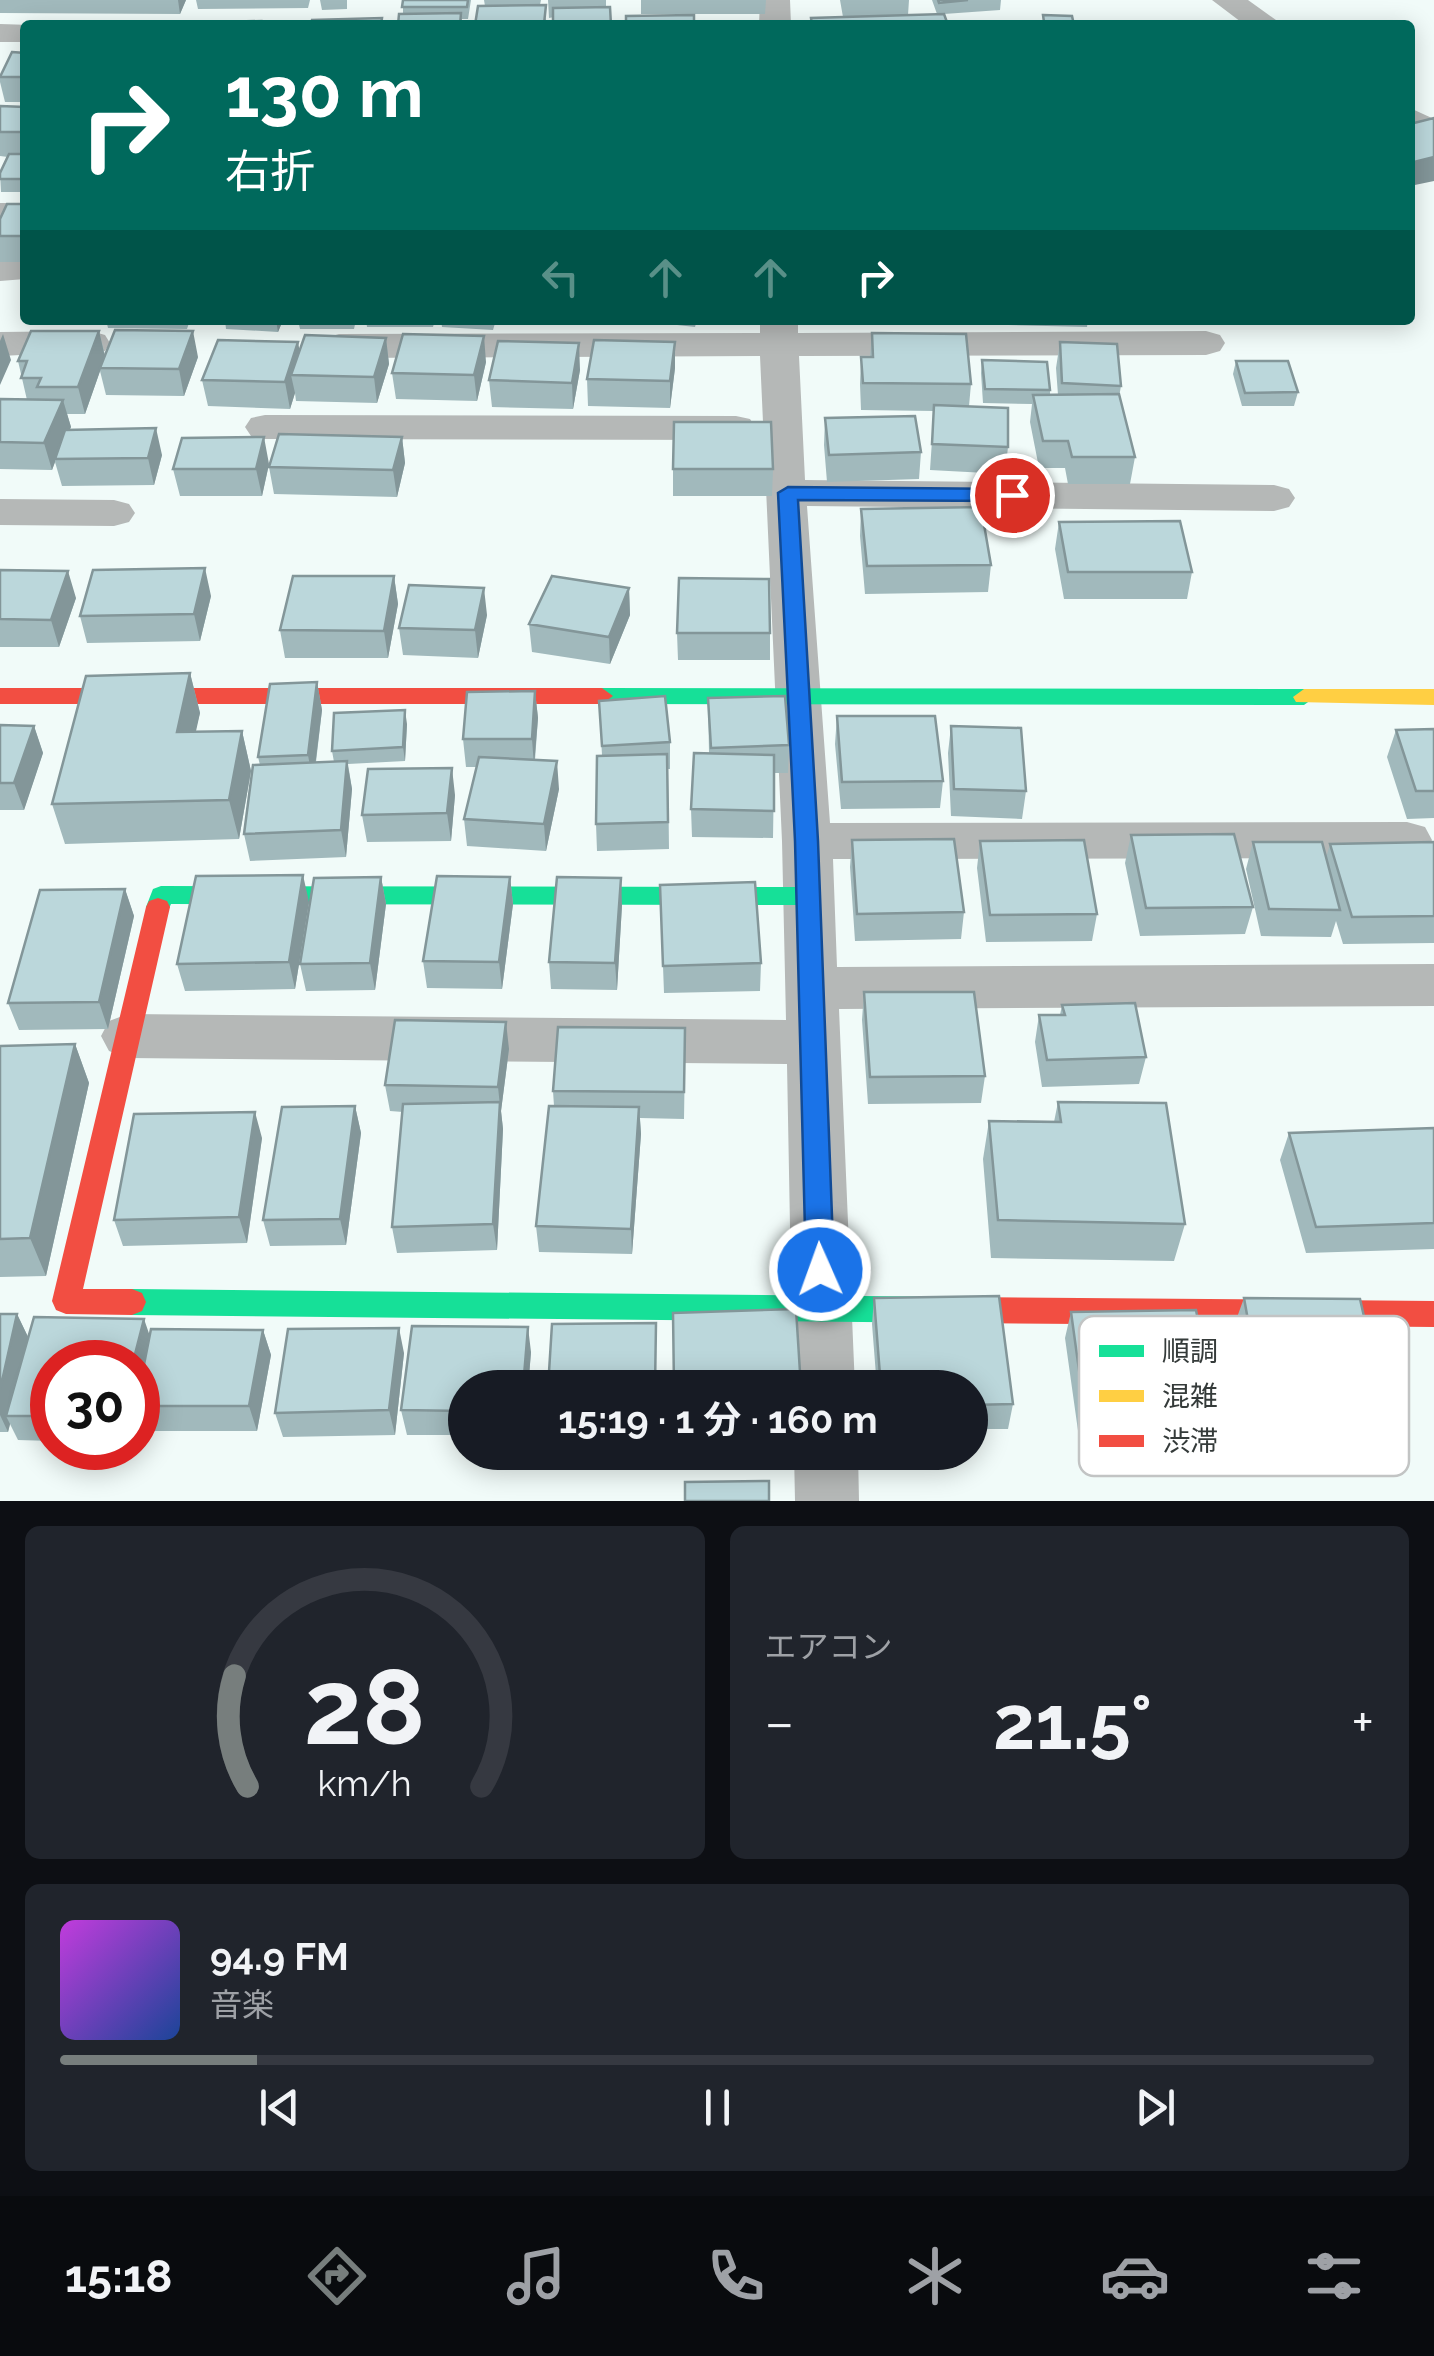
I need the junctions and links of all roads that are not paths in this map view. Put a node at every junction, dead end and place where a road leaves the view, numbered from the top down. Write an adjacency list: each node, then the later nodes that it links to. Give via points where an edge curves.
1 (1227, 0): 2 (street)
2 (1259, 20)
3 (780, 332): 5 (street); 7 (street); 9 (street)
4 (92, 343): 6 (street)
5 (1206, 343)
6 (0, 344)
7 (339, 346)
8 (265, 426): 9 (street)
9 (781, 428): 10 (street)
10 (788, 493): 11 (street); 14 (street)
11 (1274, 498)
12 (0, 512): 13 (street)
13 (114, 513)
14 (797, 695): 15 (street); 16 (street); 18 (street)
15 (0, 696)
16 (1434, 698)
17 (1407, 840): 18 (street)
18 (806, 841): 19 (street)
19 (808, 896): 21 (street); 22 (street, via 161,895)
20 (1434, 984): 21 (street)
21 (811, 988): 23 (street)
22 (128, 1036): 23 (street); 24 (street, via 66,1301)
23 (812, 1042): 24 (street)
24 (821, 1309): 25 (street); 26 (street)
25 (1434, 1314)
26 (823, 1370)
27 (826, 1470): 28 (street)
28 (827, 1501)

